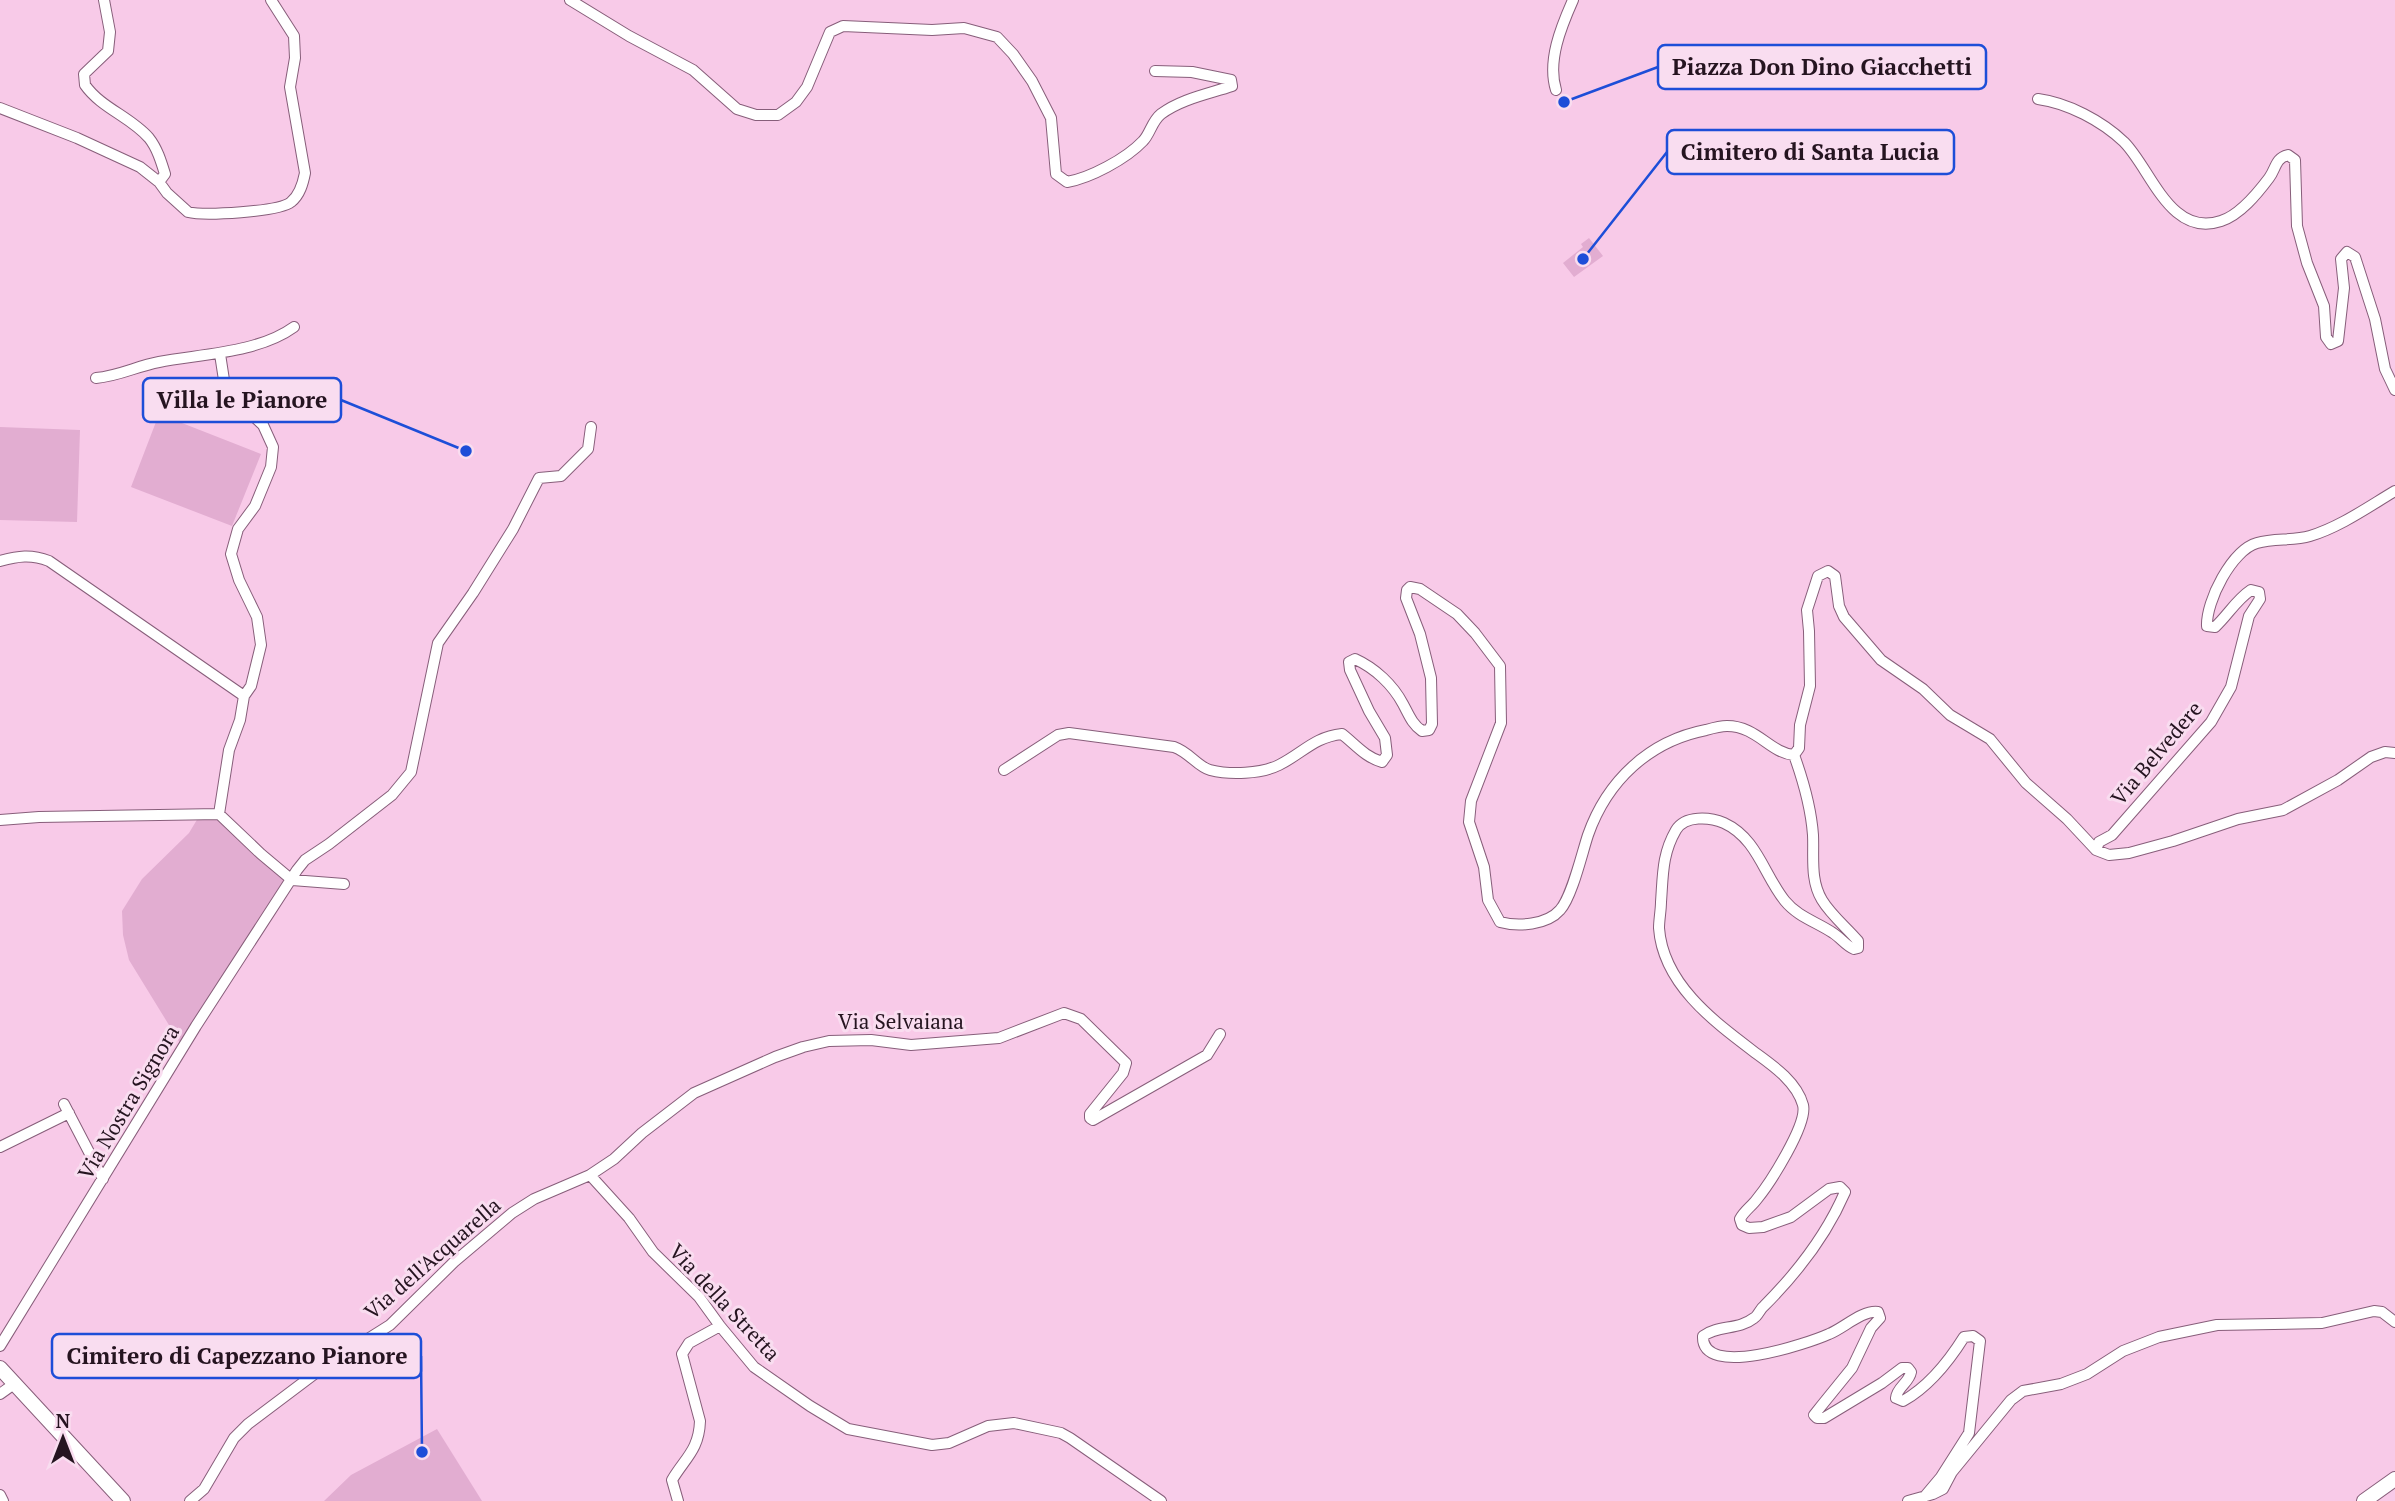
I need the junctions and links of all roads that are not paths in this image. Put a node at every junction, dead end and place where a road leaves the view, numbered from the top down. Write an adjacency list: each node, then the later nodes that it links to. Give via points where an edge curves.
1 (104, 0): 9 (street, via 110,41 106,55 84,74 85,85 148,137 165,174)
2 (271, 0): 9 (street, via 294,36 290,87 305,173 303,187 291,203 273,210 194,213 174,200)
3 (570, 0): 5 (street, via 694,70 737,109 756,115 778,115 796,102 830,32 843,26 964,29 997,37 1032,81 1051,118 1056,174 1067,182 1085,179 1113,163 1143,141 1158,116 1172,107 1231,86 1231,80 1192,72)
4 (1573, 0): 6 (street, via 1559,34 1552,77)
5 (1155, 71)
6 (1556, 90)
7 (2038, 99): 13 (street, via 2077,111 2124,143 2164,200 2185,219 2205,224 2223,221 2237,212 2257,194 2281,157 2295,160 2297,226 2325,306 2326,337 2330,344 2338,341 2344,288 2341,259 2347,252 2356,257 2385,369)
8 (0, 108): 9 (street, via 126,160)
9 (159, 182)
10 (294, 327): 11 (street, via 282,336)
11 (220, 355): 12 (street, via 156,362 114,377); 17 (street, via 224,380 239,403 263,425 273,447 271,467 255,506 238,529 231,554 257,617 261,645)
12 (96, 378)
13 (2395, 390)
14 (591, 427): 24 (street, Via Nostra Signora, via 588,449 561,476 539,478 513,529 438,643 411,772 392,795 305,860)
15 (2395, 491): 23 (street, Via Belvedere, via 2348,520 2309,536 2255,543 2232,559 2206,614 2207,626 2215,627 2251,590 2259,592 2260,599 2249,616 2231,687 2211,722)
16 (0, 561): 17 (street, via 36,556 49,561)
17 (244, 696): 21 (street)
18 (2395, 753): 23 (street, via 2371,757 2283,810 2129,853 2109,855)
19 (1794, 754): 20 (street, via 1785,754 1746,728 1726,726 1662,744 1623,776 1602,806 1560,911 1530,923 1500,922 1488,900 1484,867 1469,822 1471,802 1501,723 1500,666 1457,614 1410,587 1406,598 1431,678 1429,730 1422,732 1414,726 1384,679 1364,663 1349,662 1385,738 1387,755 1381,762 1368,758 1342,734 1326,736 1278,765 1228,772 1207,770 1174,747 1069,733 1058,734); 23 (street, via 1810,686 1807,610 1818,576 1828,571 1835,576 1844,617 1881,660 1923,689 1950,715 1990,739 2026,783); 38 (street, via 1813,834 1815,885 1822,901 1858,941 1858,948 1849,947 1793,910 1740,832 1723,822 1701,818 1677,827 1664,859 1659,929 1666,957 1681,985 1702,1010 1796,1089 1803,1107 1801,1123 1756,1202 1742,1214 1742,1225 1773,1224 1791,1217 1829,1189 1840,1187 1844,1192 1816,1245 1755,1318 1710,1331 1703,1342 1714,1354 1761,1355 1826,1336 1878,1312 1880,1318 1852,1368 1817,1409 1817,1419 1902,1368 1908,1368 1910,1378 1896,1398 1903,1401 1913,1396 1965,1337 1973,1336 1980,1341 1969,1433)
20 (1004, 770)
21 (219, 814): 22 (street); 24 (street)
22 (0, 820)
23 (2096, 850)
24 (292, 880): 25 (street); 29 (street, Via Nostra Signora)
25 (344, 884)
26 (1220, 1034): 28 (street, Via Selvaiana, via 1207,1055 1093,1120 1090,1114 1126,1063 1071,1014 1059,1014 999,1038 911,1045 839,1040 803,1047 694,1093)
27 (0, 1147): 29 (street, via 66,1108)
28 (590, 1175): 31 (street, Via della Stretta); 41 (street, Via dell'Acquarella, via 512,1213 390,1325 325,1366 248,1424)
29 (103, 1179): 32 (street, Via Nostra Signora)
30 (2395, 1322): 38 (street, via 2374,1311 2322,1323 2217,1325 2159,1337 2123,1351 2087,1374 2023,1391 1952,1472 1943,1489)
31 (720, 1326): 42 (street, via 689,1343 682,1354 700,1421 690,1457 671,1480); 43 (street, Via della Stretta, via 754,1367 848,1429 932,1445 949,1444 988,1426 1023,1424 1070,1438)
32 (0, 1346)
33 (0, 1368): 34 (main road)
34 (14, 1384): 35 (street); 40 (main road)
35 (0, 1394)
36 (2395, 1479): 45 (main road)
37 (0, 1495): 39 (street)
38 (1925, 1498): 44 (street)
39 (3, 1501)
40 (123, 1501)
41 (191, 1501)
42 (678, 1501)
43 (1161, 1501)
44 (1908, 1501)
45 (2364, 1501)

